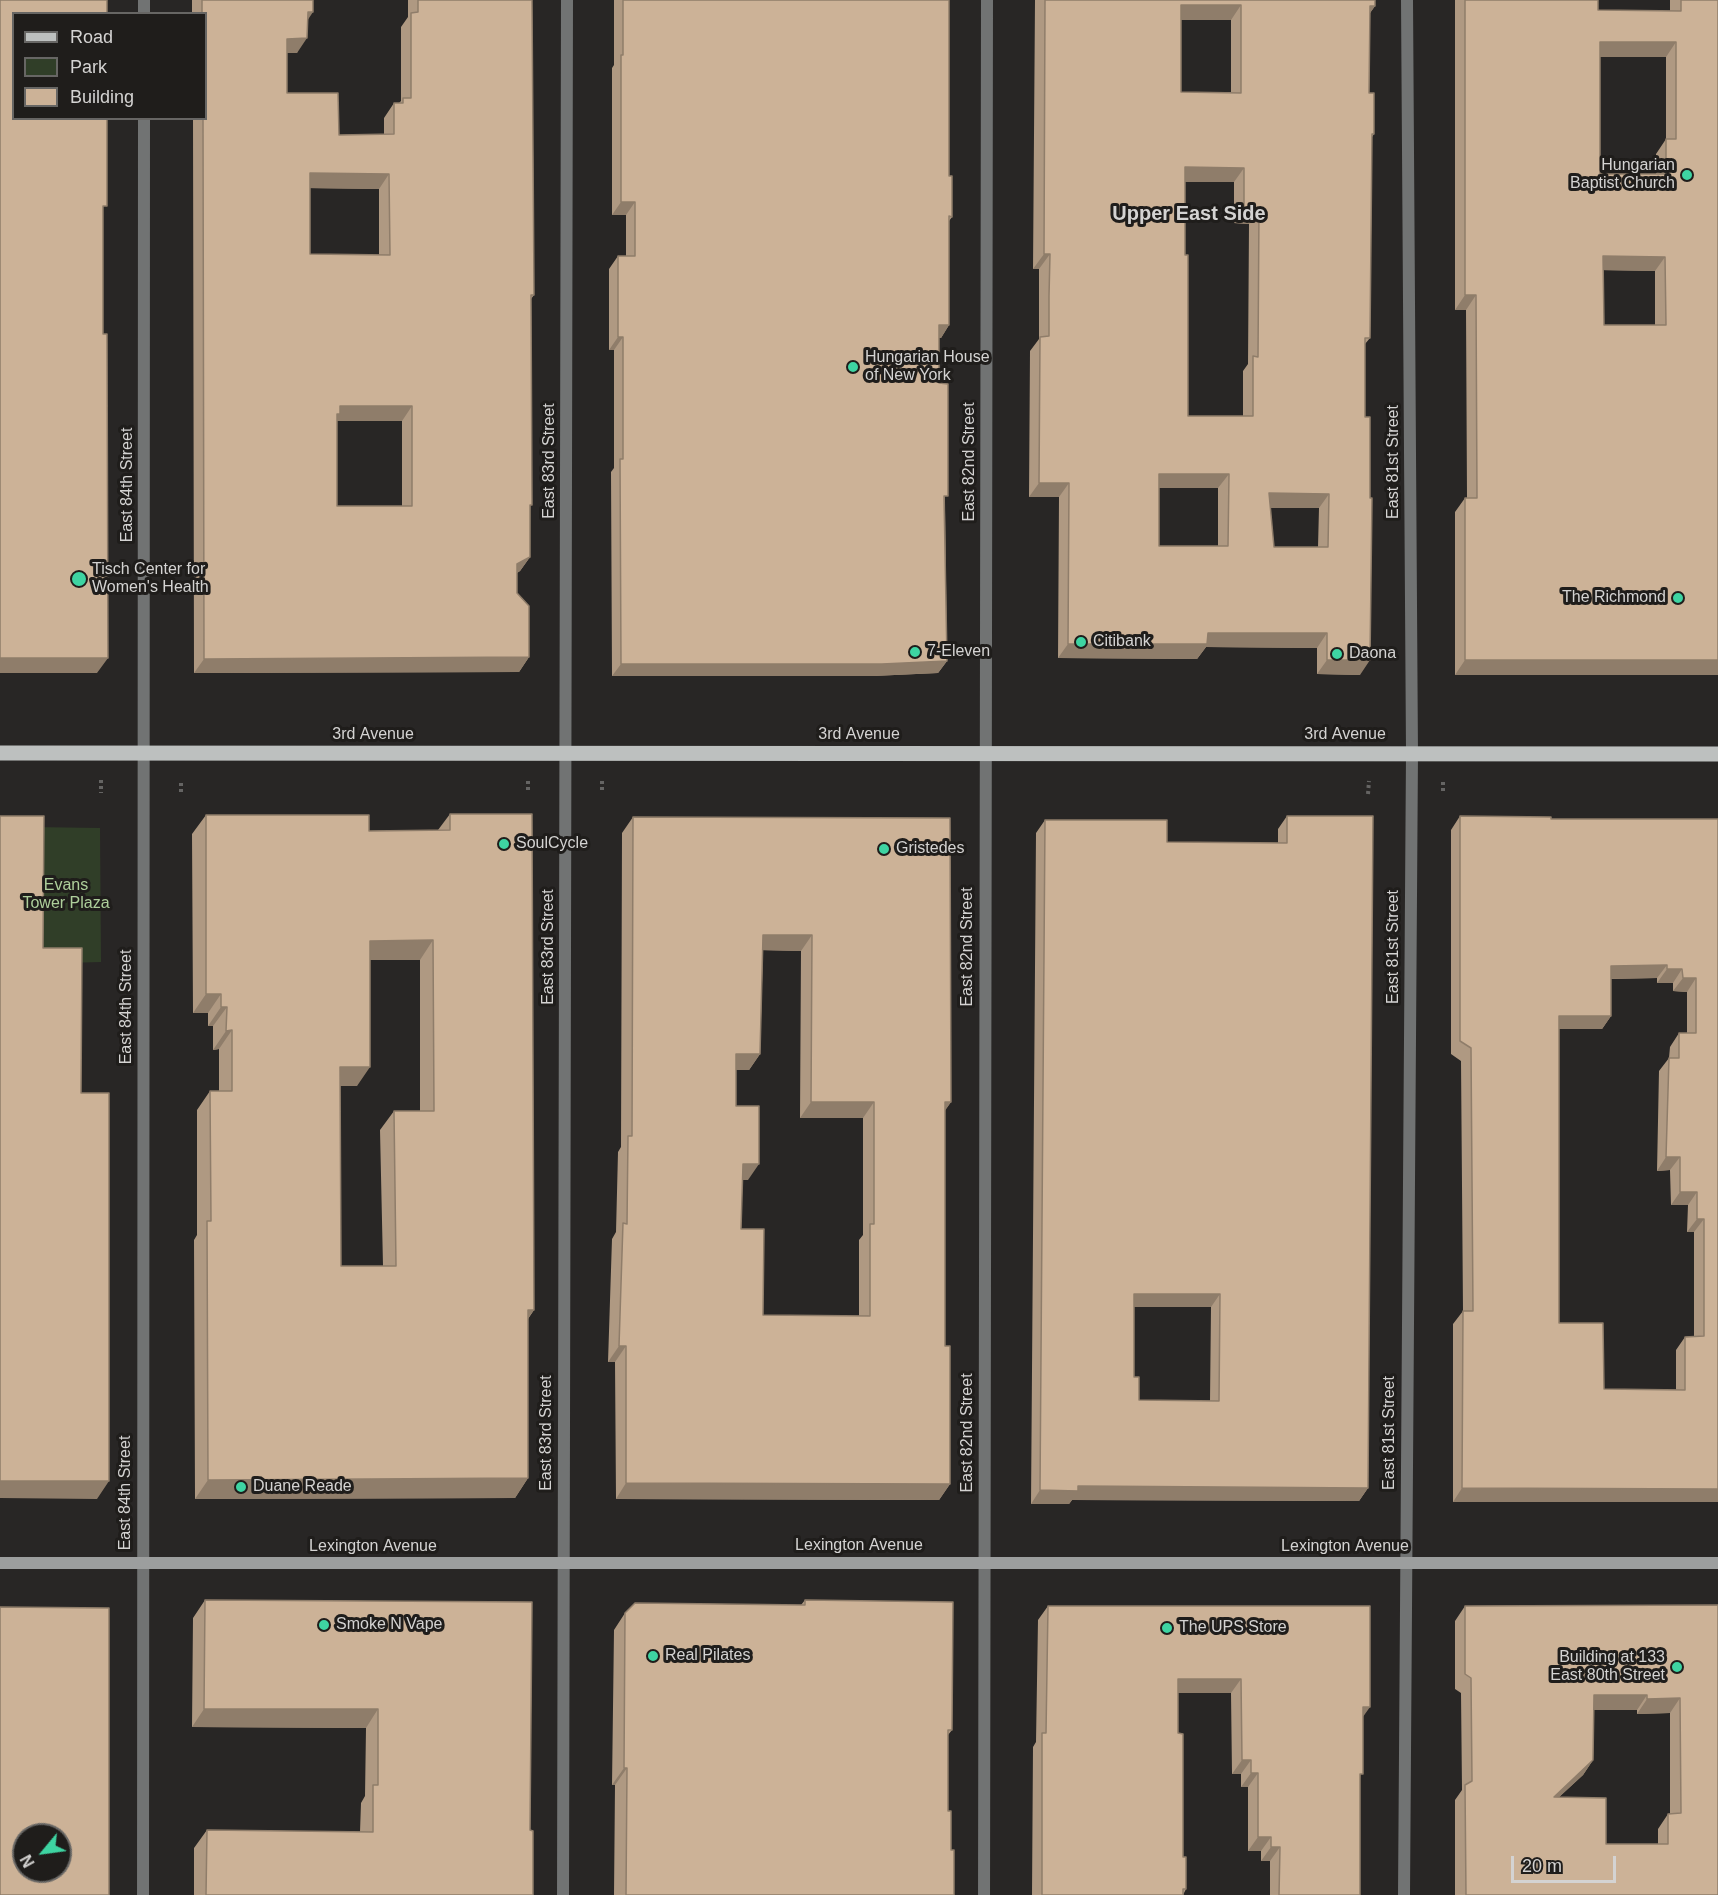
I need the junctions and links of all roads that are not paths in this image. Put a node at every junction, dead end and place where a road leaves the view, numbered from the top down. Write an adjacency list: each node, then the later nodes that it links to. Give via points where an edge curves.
1 (567, 0): 7 (street, East 83rd Street)
2 (987, 0): 8 (street, East 82nd Street)
3 (1407, 0): 9 (street, East 81st Street)
4 (144, 120): 6 (street, East 84th Street)
5 (0, 753): 6 (main road, 3rd Avenue)
6 (144, 753): 7 (main road, 3rd Avenue); 14 (street, East 84th Street)
7 (566, 753): 8 (main road, 3rd Avenue); 15 (street, East 83rd Street)
8 (987, 753): 9 (main road, 3rd Avenue); 12 (street, East 82nd Street)
9 (1412, 753): 10 (main road, 3rd Avenue); 16 (street, East 81st Street)
10 (1718, 754)
11 (0, 1563): 14 (main road, Lexington Avenue)
12 (984, 1563): 15 (main road, Lexington Avenue); 16 (main road, Lexington Avenue); 19 (street, East 82nd Street)
13 (1718, 1563): 16 (main road, Lexington Avenue)
14 (142, 1564): 15 (main road, Lexington Avenue); 17 (street, East 84th Street)
15 (562, 1564): 18 (street, East 83rd Street)
16 (1405, 1564): 20 (street, East 81st Street)
17 (142, 1895)
18 (562, 1895)
19 (984, 1895)
20 (1404, 1895)

